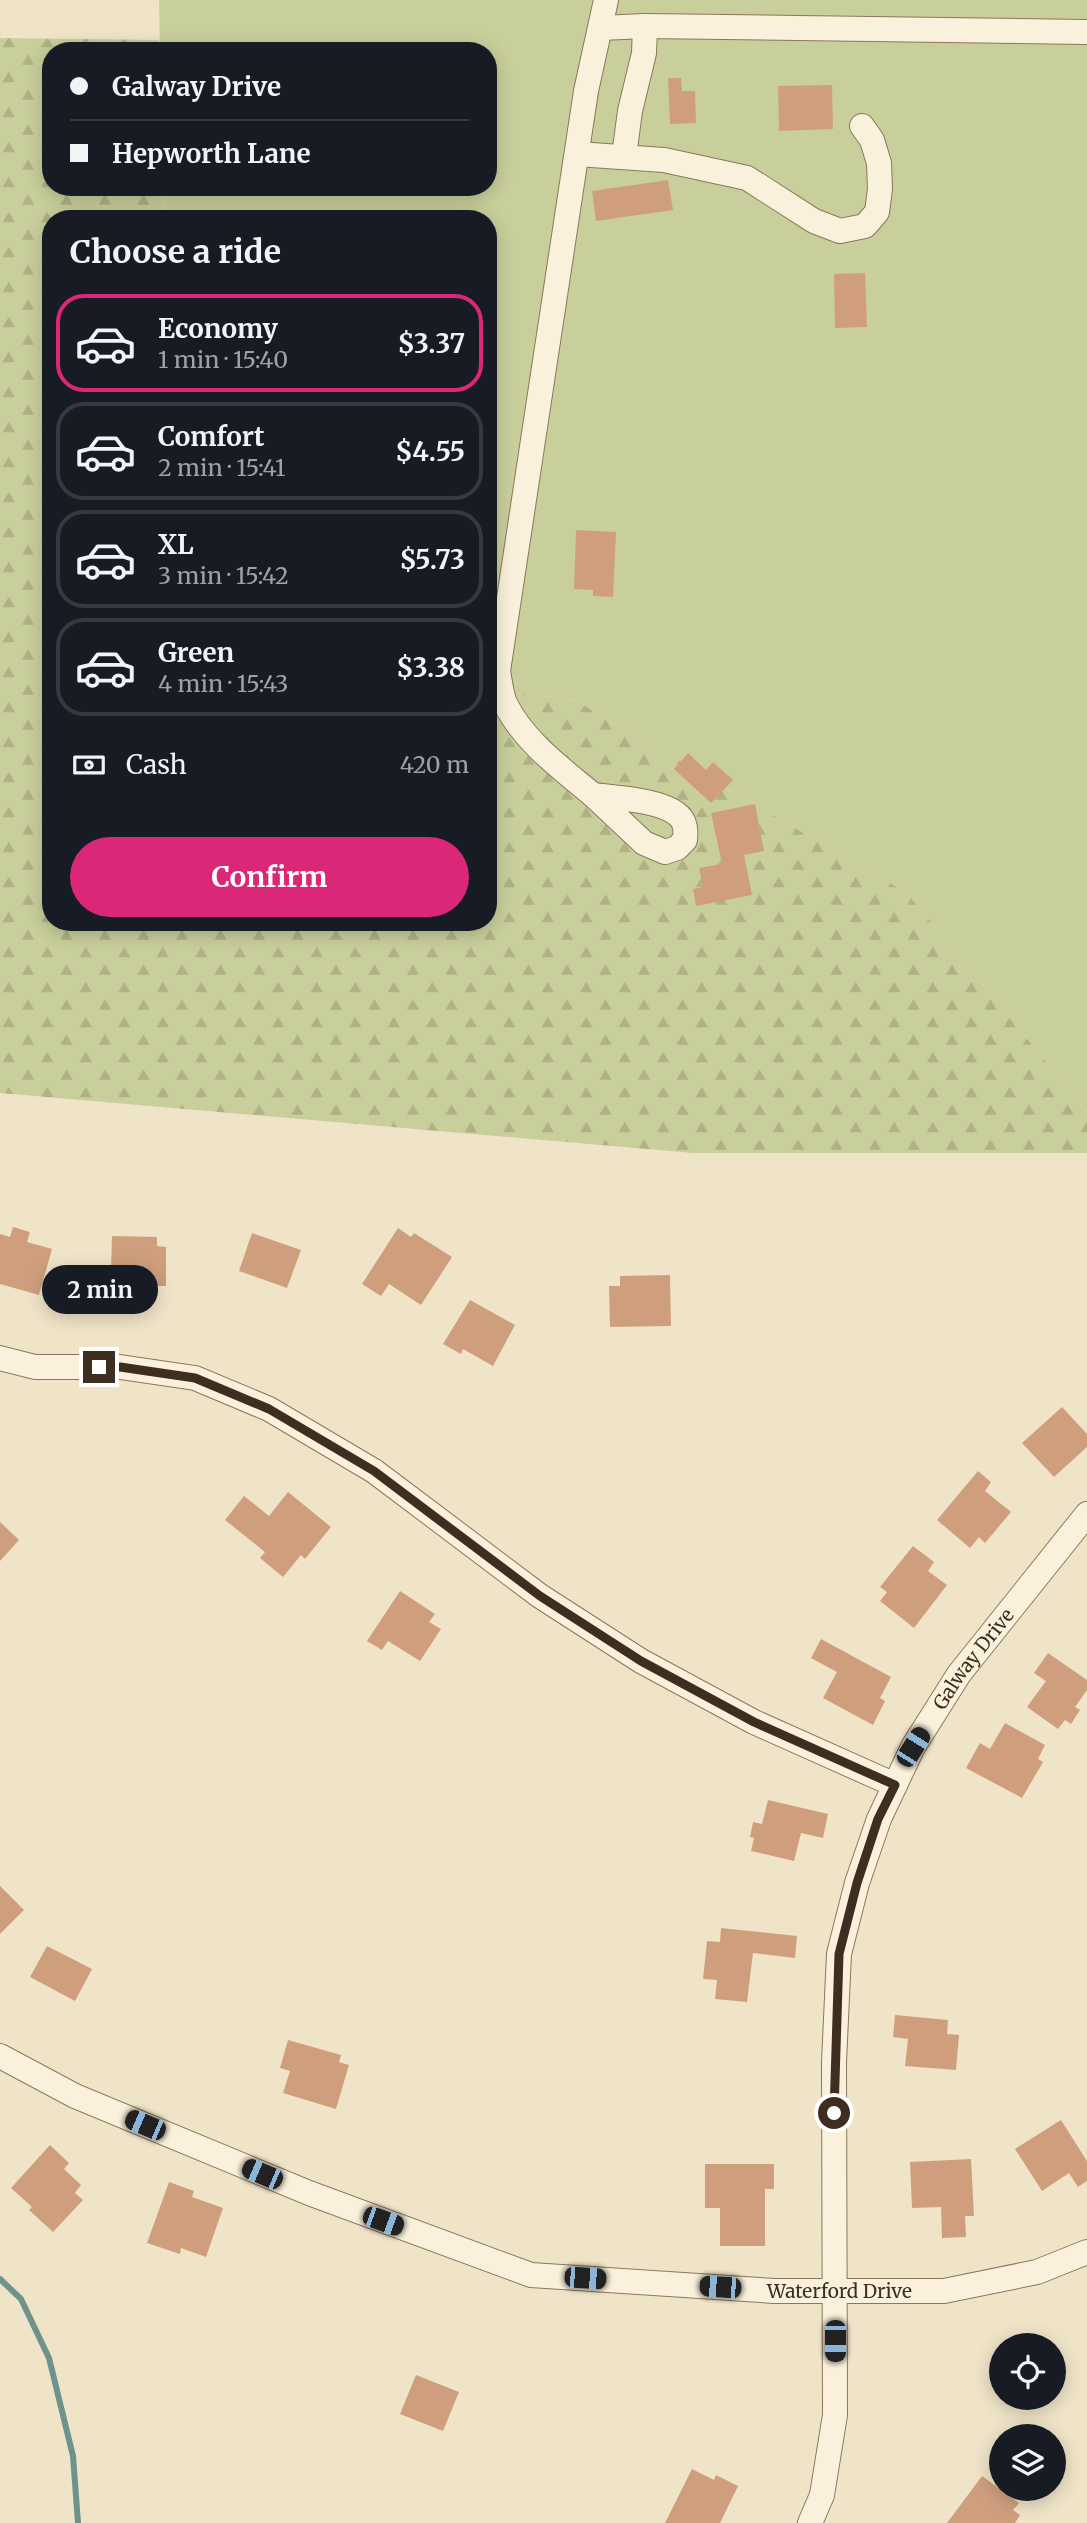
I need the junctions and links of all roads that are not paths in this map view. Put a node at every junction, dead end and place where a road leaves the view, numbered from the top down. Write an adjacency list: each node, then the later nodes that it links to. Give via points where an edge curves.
1 (606, 0): 3 (street)
2 (645, 26): 3 (street); 4 (street); 7 (street)
3 (601, 28): 6 (street)
4 (1087, 32)
5 (862, 126): 7 (street, via 879,163 877,212 864,226 840,232 747,178)
6 (577, 154): 7 (street); 8 (street, via 498,671 512,716)
7 (624, 156)
8 (593, 795)
9 (0, 1357): 11 (street, via 35,1367 120,1367 195,1378 269,1409 374,1471 540,1596 641,1661 754,1722)
10 (1087, 1514): 11 (street, Galway Drive, via 959,1674)
11 (895, 1785): 14 (street, Galway Drive, via 878,1819 839,1954)
12 (0, 2056): 14 (street, Waterford Drive, via 75,2096 297,2188 531,2275 774,2291)
13 (1087, 2252): 14 (street, Waterford Drive, via 1037,2272 944,2291)
14 (834, 2290): 15 (street, Galway Drive, via 835,2415 822,2495)
15 (810, 2523)

